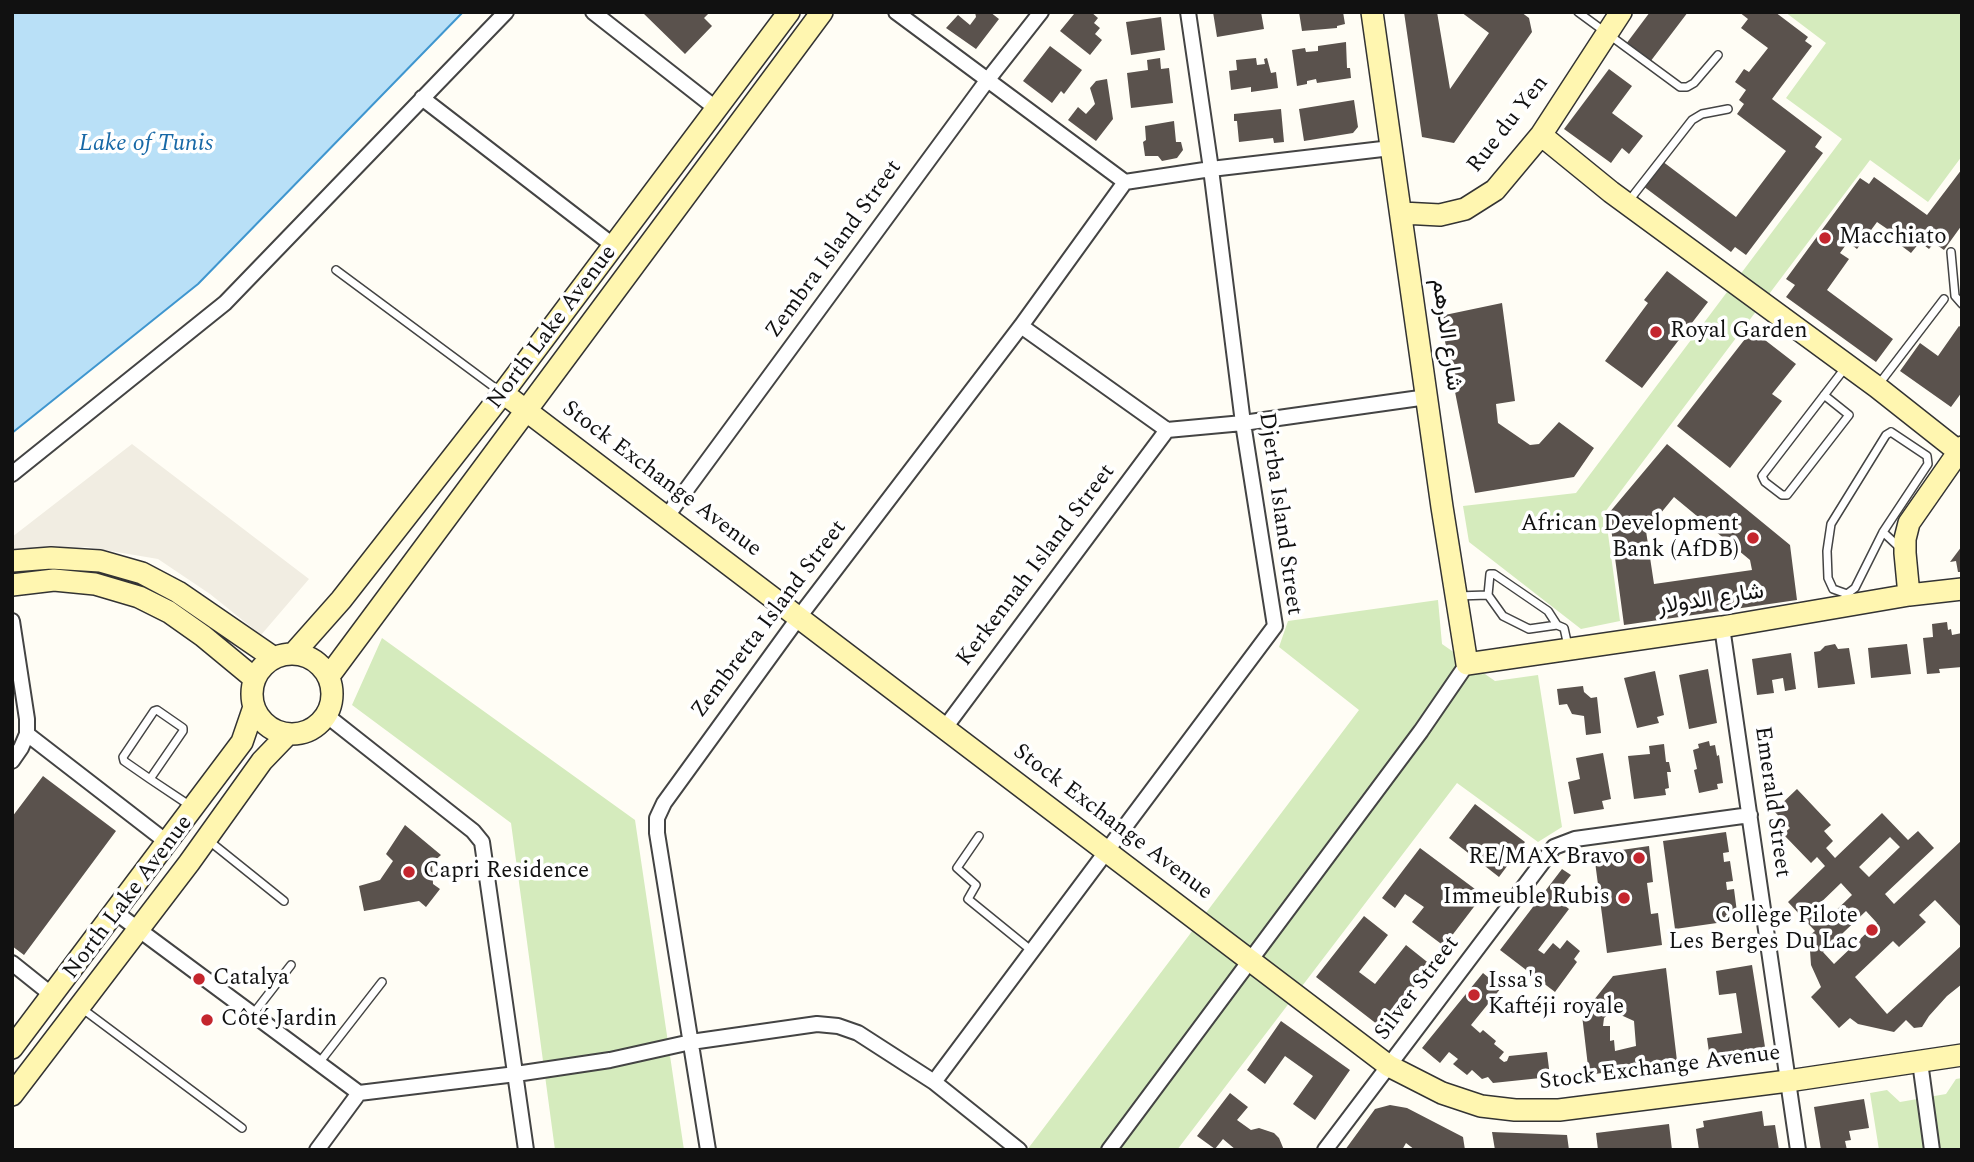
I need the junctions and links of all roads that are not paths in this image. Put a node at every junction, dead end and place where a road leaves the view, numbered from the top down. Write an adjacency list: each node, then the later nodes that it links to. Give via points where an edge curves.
1 (506, 12): 14 (street)
2 (593, 12): 15 (street)
3 (789, 12): 15 (street, North Lake Avenue)
4 (822, 12): 34 (street, North Lake Avenue)
5 (896, 12): 13 (street)
6 (1041, 12): 13 (street, Zembra Island Street)
7 (1188, 12): 19 (street, Djerba Island Street)
8 (1372, 12): 18 (street, شارع الدرهم)
9 (1578, 12): 11 (lane)
10 (1621, 12): 11 (street, Rue du Yen)
11 (1608, 33): 12 (lane, via 1680,87 1694,83); 17 (street, Rue du Yen)
12 (1718, 55)
13 (986, 82): 20 (street); 39 (street, Zembra Island Street)
14 (422, 98): 23 (street); 38 (street, via 225,303)
15 (718, 110): 23 (street, North Lake Avenue)
16 (1728, 110): 21 (lane, via 1692,120)
17 (1541, 135): 21 (street); 22 (street, Rue du Yen, via 1495,190 1465,209 1440,215)
18 (1391, 148): 19 (street); 22 (street, شارع الدرهم)
19 (1211, 169): 20 (street); 35 (street, Djerba Island Street)
20 (1125, 182): 28 (street, Zembretta Island Street)
21 (1627, 202): 29 (street)
22 (1402, 213): 33 (street, شارع الدرهم)
23 (614, 246): 31 (street, North Lake Avenue)
24 (1951, 252): 27 (lane, via 1955,296)
25 (336, 270): 31 (lane, Stock Exchange Avenue)
26 (1944, 299): 30 (lane)
27 (1962, 304)
28 (1021, 326): 36 (street); 48 (street, Zembretta Island Street)
29 (1846, 366): 30 (street); 32 (lane)
30 (1877, 387): 37 (street)
31 (503, 393): 34 (street, Stock Exchange Avenue); 53 (street, North Lake Avenue, via 341,600)
32 (1824, 395): 32 (lane, via 1762,476 1782,495 1787,495 1849,415)
33 (1427, 397): 35 (street); 47 (street, شارع الدرهم)
34 (524, 410): 39 (street, Stock Exchange Avenue); 55 (street, North Lake Avenue)
35 (1243, 423): 36 (street); 69 (street, Djerba Island Street, via 1275,626)
36 (1167, 430): 59 (street, Kerkennah Island Street)
37 (1960, 449): 41 (street, via 1909,523)
38 (12, 474)
39 (667, 516): 48 (street, Stock Exchange Avenue)
40 (1883, 532): 40 (lane, via 1928,464 1927,457 1891,432 1831,524 1827,551 1833,589 1847,594 1855,589); 41 (lane)
41 (1905, 553): 46 (street)
42 (12, 561): 53 (street, via 100,561 142,573)
43 (12, 585): 56 (street, via 54,580 95,584 139,597 203,636)
44 (1962, 589): 46 (street, شارع الدولار)
45 (1488, 595): 47 (lane); 50 (lane, via 1503,616 1529,629); 50 (lane, via 1488,579 1494,574 1548,611)
46 (1909, 595): 51 (street, شارع الدولار)
47 (1457, 596): 54 (street, شارع الدرهم)
48 (799, 617): 59 (street, Stock Exchange Avenue); 81 (street, Zembretta Island Street, via 657,818)
49 (12, 621): 60 (street)
50 (1557, 625): 52 (lane, via 1564,628)
51 (1722, 627): 52 (street, شارع الدولار); 65 (street, Emerald Street)
52 (1568, 648): 54 (street, شارع الدولار)
53 (284, 656): 55 (street, via 308,657); 56 (street, via 259,671)
54 (1468, 664): 74 (street)
55 (329, 676): 58 (street, via 332,700)
56 (255, 679): 57 (street)
57 (254, 707): 61 (street, via 261,720); 64 (street, North Lake Avenue, via 242,742)
58 (326, 715): 61 (street, via 310,730); 87 (street, via 481,842)
59 (944, 729): 69 (street, Stock Exchange Avenue)
60 (27, 734): 62 (street); 68 (street)
61 (288, 734): 67 (street, North Lake Avenue, via 262,761)
62 (12, 761)
63 (150, 779): 63 (lane, via 184,731 157,710 123,757); 64 (lane)
64 (193, 808): 68 (street, North Lake Avenue)
65 (1750, 815): 86 (street, Silver Street, via 1575,839 1554,847); 88 (street, Emerald Street)
66 (979, 836): 73 (lane, via 957,868 976,885 968,899)
67 (206, 838): 70 (lane); 72 (street, North Lake Avenue)
68 (167, 843): 71 (street, North Lake Avenue)
69 (1107, 852): 73 (street, Djerba Island Street); 74 (street, Stock Exchange Avenue)
70 (284, 901)
71 (115, 912): 72 (street); 78 (street, North Lake Avenue)
72 (138, 930): 79 (street, North Lake Avenue); 80 (street)
73 (1033, 951): 89 (street, Djerba Island Street)
74 (1251, 960): 86 (street, Stock Exchange Avenue); 97 (street)
75 (12, 963): 78 (street)
76 (291, 965): 80 (lane)
77 (382, 982): 85 (lane)
78 (52, 995): 82 (street, North Lake Avenue)
79 (80, 1007): 91 (street, North Lake Avenue); 92 (lane)
80 (253, 1014): 85 (street)
81 (691, 1042): 87 (street); 89 (street, via 817,1024 838,1026 858,1033); 95 (street, Zembretta Island Street)
82 (12, 1048)
83 (1962, 1055): 84 (street, Stock Exchange Avenue)
84 (1920, 1062): 88 (street, Stock Exchange Avenue); 100 (street)
85 (319, 1063): 90 (street)
86 (1389, 1066): 88 (street, Stock Exchange Avenue, via 1442,1093 1481,1106 1515,1110 1559,1110); 98 (street, Silver Street)
87 (516, 1074): 90 (street); 94 (street)
88 (1788, 1081): 99 (street, Emerald Street)
89 (934, 1082): 96 (street)
90 (359, 1093): 93 (street)
91 (12, 1095)
92 (242, 1128)
93 (317, 1150)
94 (526, 1150)
95 (708, 1150)
96 (1019, 1150)
97 (1109, 1150)
98 (1325, 1150)
99 (1798, 1150)
100 (1932, 1150)

